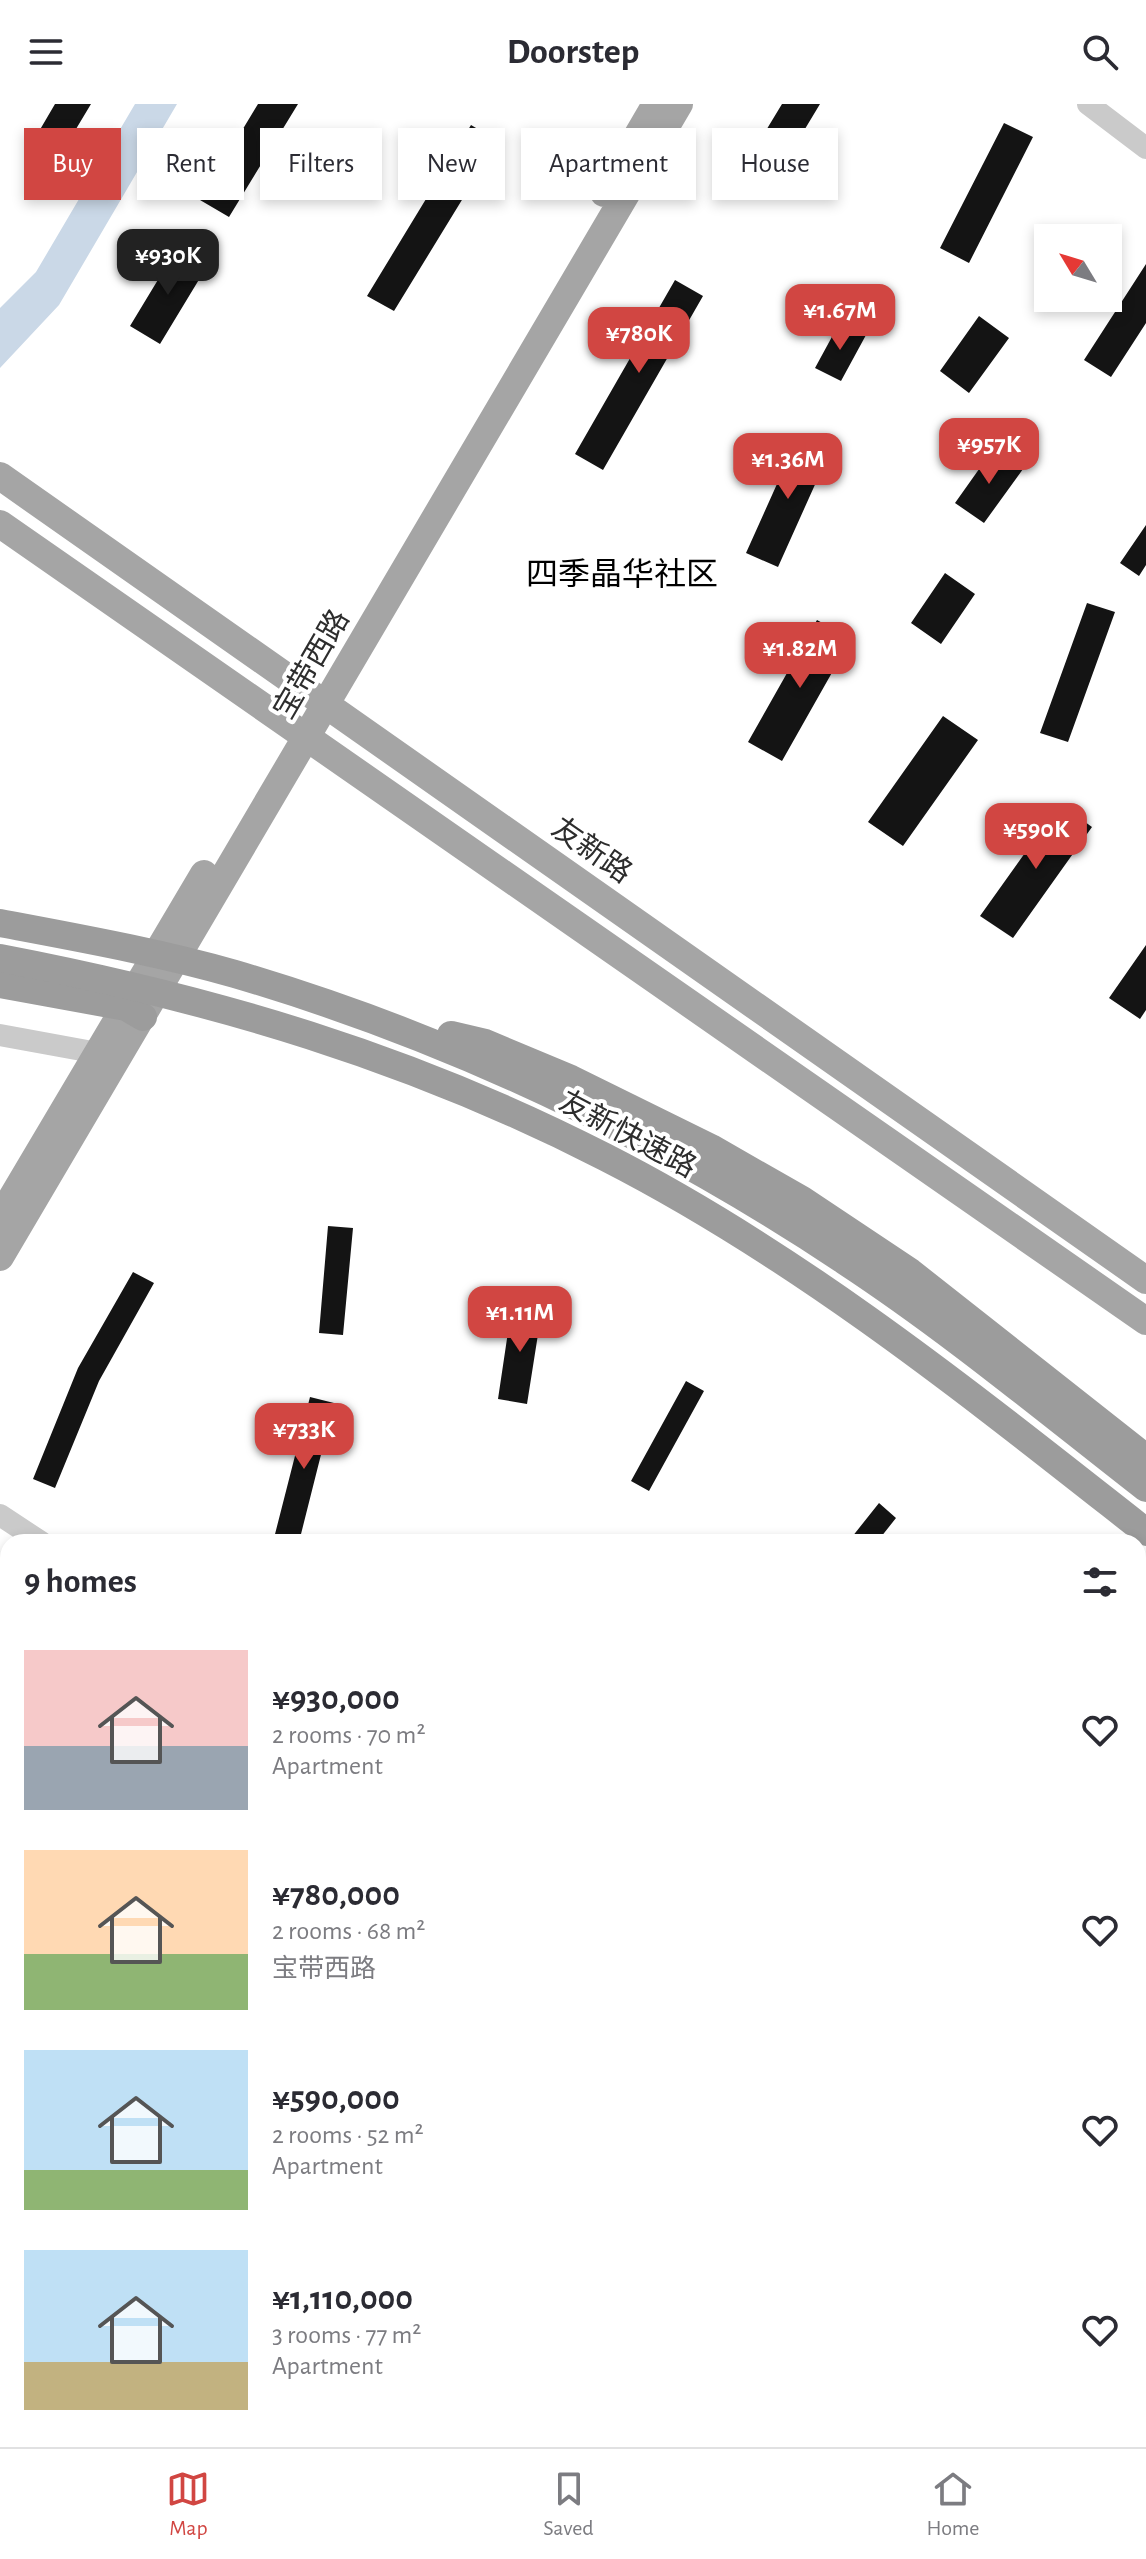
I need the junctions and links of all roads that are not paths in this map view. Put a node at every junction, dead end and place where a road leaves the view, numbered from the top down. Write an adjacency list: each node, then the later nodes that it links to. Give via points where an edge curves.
1 (656, 104): 7 (main road, 宝带西路)
2 (679, 104): 7 (main road, 宝带西路)
3 (1088, 104): 4 (street)
4 (1146, 148)
5 (0, 476): 7 (main road, 友新路)
6 (0, 524): 8 (main road)
7 (320, 698): 8 (main road, 宝带西路); 18 (main road, 友新路)
8 (300, 732): 13 (main road, 宝带西路); 19 (main road)
9 (0, 923): 12 (highway, 友新快速路, bridge, via 160,955)
10 (0, 958): 23 (highway, 友新快速路, bridge, via 117,981 321,1036 607,1157 828,1291)
11 (0, 984): 13 (highway)
12 (331, 1005): 20 (highway, bridge, via 485,1043 711,1148 910,1272); 21 (highway, 友新快速路, bridge, via 445,1046 701,1171 913,1307)
13 (134, 1012): 15 (main road, 宝带西路)
14 (0, 1035): 15 (street)
15 (107, 1058): 16 (main road, 宝带西路); 17 (main road, 宝带西路)
16 (0, 1218)
17 (0, 1257)
18 (1146, 1280)
19 (1146, 1321)
20 (1146, 1458)
21 (1146, 1488)
22 (0, 1515): 24 (street)
23 (1146, 1532)
24 (29, 1534)

